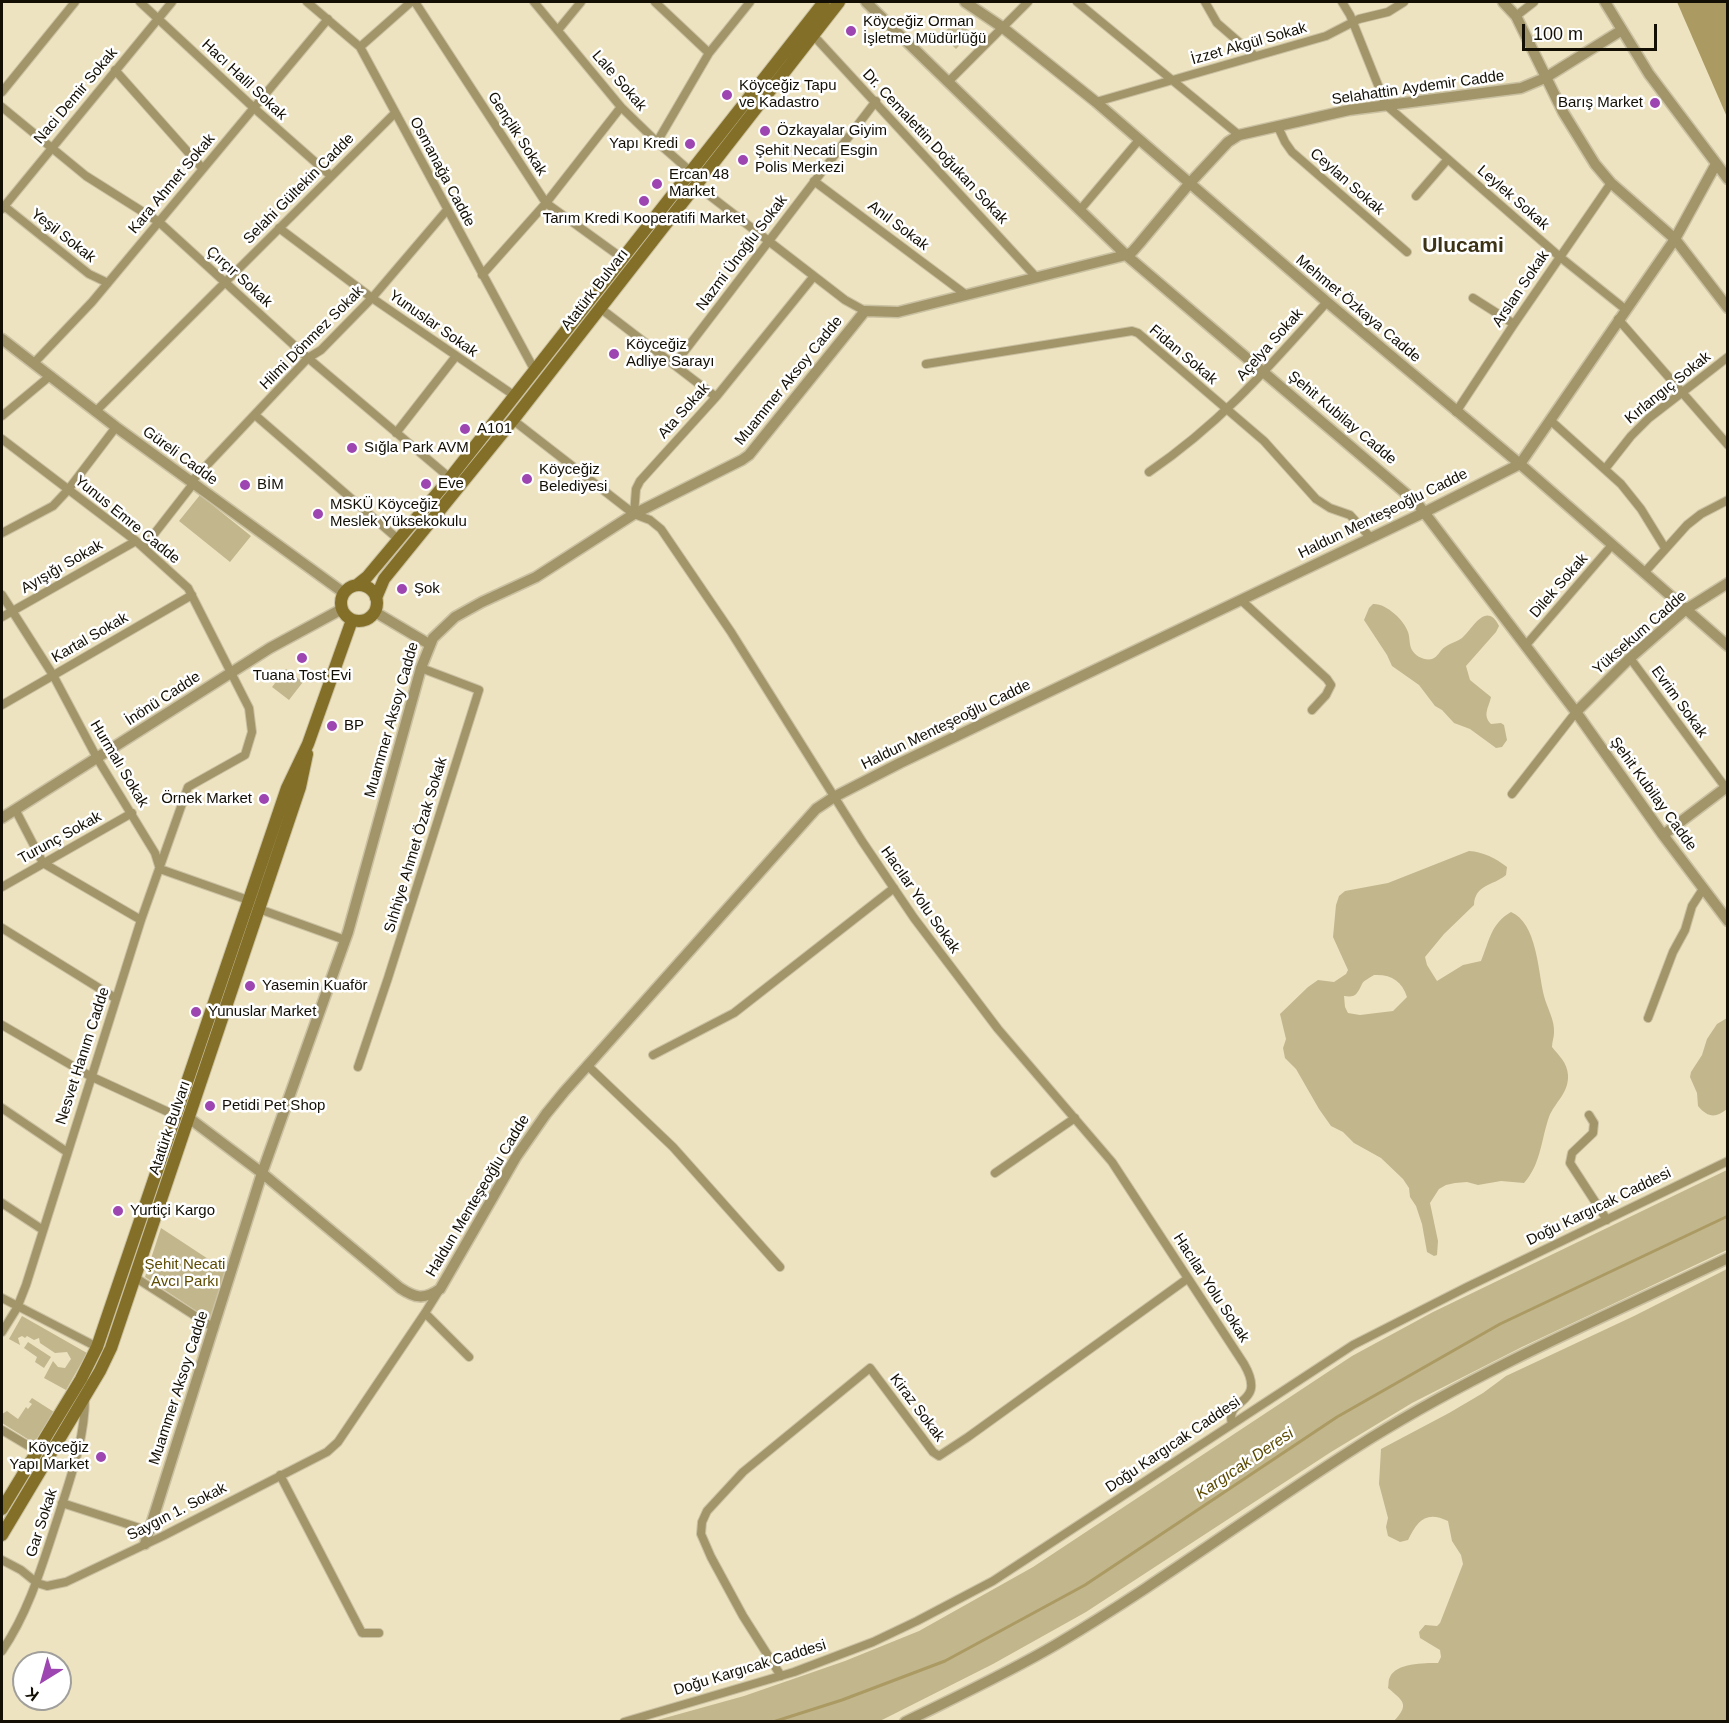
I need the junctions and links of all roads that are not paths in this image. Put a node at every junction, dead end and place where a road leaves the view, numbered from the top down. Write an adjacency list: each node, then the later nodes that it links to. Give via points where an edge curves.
1 (75, 2): 37 (street)
2 (140, 2): 23 (street, Hacı Halil Sokak)
3 (172, 2): 23 (street, Naci Demir Sokak)
4 (307, 2): 24 (street, Osmanağa Cadde)
5 (413, 2): 30 (street); 61 (street, Gençlik Sokak)
6 (534, 2): 27 (street, Lale Sokak)
7 (581, 2): 27 (street)
8 (656, 2): 31 (street)
9 (750, 2): 31 (street)
10 (824, 2): 53 (main road, Atatürk Bulvarı)
11 (839, 2): 29 (main road, Atatürk Bulvarı)
12 (866, 2): 36 (street, Şehit Kubilay Cadde)
13 (965, 2): 26 (street, Mehmet Özkaya Cadde)
14 (1028, 2): 26 (street)
15 (1077, 2): 35 (street)
16 (1205, 2): 32 (street, via 1217,23)
17 (1342, 2): 25 (street)
18 (1404, 2): 25 (street, İzzet Akgül Sokak, via 1388,12)
19 (1503, 2): 22 (street)
20 (1534, 2): 22 (street)
21 (1605, 2): 28 (street)
22 (1516, 16): 34 (street)
23 (158, 18): 33 (street, Naci Demir Sokak); 43 (street, Hacı Halil Sokak)
24 (328, 19): 30 (street, Osmanağa Cadde); 43 (street, Kara Ahmet Sokak)
25 (1352, 22): 32 (street, İzzet Akgül Sokak, via 1326,36); 40 (street)
26 (1002, 27): 36 (street); 39 (street, Mehmet Özkaya Cadde)
27 (558, 30): 41 (street, Lale Sokak)
28 (1622, 30): 34 (street, Selahattin Aydemir Cadde); 51 (street, via 1649,74)
29 (813, 35): 38 (street, Dr. Cemalettin Doğukan Sokak); 59 (main road, Atatürk Bulvarı)
30 (360, 46): 44 (street, Osmanağa Cadde)
31 (708, 53): 48 (street)
32 (1255, 56): 35 (street, İzzet Akgül Sokak)
33 (115, 70): 49 (street, Naci Demir Sokak); 52 (street)
34 (1545, 78): 40 (street, Selahattin Aydemir Cadde, via 1510,91); 57 (street, via 1579,139)
35 (1173, 80): 39 (street, İzzet Akgül Sokak); 46 (street)
36 (948, 82): 64 (street, Şehit Kubilay Cadde)
37 (2, 92)
38 (876, 101): 56 (street, Nazmi Ünoğlu Sokak); 75 (street, Dr. Cemalettin Doğukan Sokak)
39 (1096, 102): 47 (street, Mehmet Özkaya Cadde)
40 (1386, 105): 45 (street, Selahattin Aydemir Cadde); 50 (street, Leylek Sokak)
41 (621, 106): 48 (street, Lale Sokak); 61 (street)
42 (2, 107): 49 (street, Çırçır Sokak)
43 (254, 108): 52 (street, Kara Ahmet Sokak); 54 (street, Hacı Halil Sokak)
44 (395, 114): 54 (street, Selahi Gültekin Cadde); 63 (street, Osmanağa Cadde)
45 (1278, 127): 46 (street, Selahattin Aydemir Cadde); 69 (street, Ceylan Sokak, via 1292,152)
46 (1239, 135): 58 (street, Selahattin Aydemir Cadde)
47 (1139, 140): 58 (street, Mehmet Özkaya Cadde); 64 (street)
48 (657, 142): 53 (street, Lale Sokak)
49 (51, 147): 62 (street, Naci Demir Sokak); 65 (street, Çırçır Sokak, via 86,176)
50 (1448, 159): 60 (street); 71 (street, Leylek Sokak)
51 (1716, 164): 55 (street); 67 (street, Haldun Menteşeoğlu Cadde)
52 (203, 169): 65 (street, Kara Ahmet Sokak)
53 (690, 171): 72 (main road, Atatürk Bulvarı)
54 (331, 176): 66 (street, Selahi Gültekin Cadde)
55 (1728, 179)
56 (814, 181): 68 (street, Nazmi Ünoğlu Sokak); 78 (street, Anıl Sokak)
57 (1611, 183): 67 (street); 71 (street, Arslan Sokak)
58 (1189, 184): 70 (street); 81 (street, Mehmet Özkaya Cadde)
59 (696, 185): 68 (street); 82 (main road, Atatürk Bulvarı)
60 (1416, 196)
61 (546, 203): 72 (street, Gençlik Sokak); 73 (street)
62 (3, 208): 77 (street, Yeşil Sokak, via 89,274)
63 (447, 210): 73 (street, Osmanağa Cadde); 79 (street, Hilmi Dönmez Sokak)
64 (1080, 210): 70 (street, Şehit Kubilay Cadde)
65 (159, 222): 76 (street, Çırçır Sokak); 77 (street, Kara Ahmet Sokak)
66 (279, 228): 76 (street, Selahi Gültekin Cadde); 79 (street, Yunuslar Sokak)
67 (1675, 239): 83 (street); 84 (street, Haldun Menteşeoğlu Cadde)
68 (768, 241): 74 (street); 94 (street, Nazmi Ünoğlu Sokak)
69 (1407, 252)
70 (1126, 255): 75 (street); 96 (street, Şehit Kubilay Cadde)
71 (1560, 257): 84 (street, Leylek Sokak); 87 (street, Arslan Sokak)
72 (622, 258): 95 (main road, Atatürk Bulvarı)
73 (482, 275): 95 (street, Osmanağa Cadde)
74 (814, 276): 85 (street); 100 (street, Ata Sokak)
75 (1036, 277): 78 (street)
76 (226, 282): 91 (street, Çırçır Sokak); 102 (street, Selahi Gültekin Cadde)
77 (108, 283): 92 (street, Kara Ahmet Sokak)
78 (965, 294): 85 (street, via 898,312)
79 (372, 298): 89 (street, Yunuslar Sokak); 91 (street, Hilmi Dönmez Sokak, via 321,350)
80 (1473, 298): 87 (street)
81 (1327, 303): 96 (street, Açelya Sokak); 103 (street, Mehmet Özkaya Cadde)
82 (600, 308): 94 (street); 106 (main road, Atatürk Bulvarı)
83 (1728, 308)
84 (1625, 309): 86 (street, Haldun Menteşeoğlu Cadde)
85 (865, 311): 120 (street, Muammer Aksoy Cadde, via 749,455)
86 (1618, 319): 98 (street); 107 (street, Haldun Menteşeoğlu Cadde)
87 (1514, 324): 103 (street, Arslan Sokak)
88 (2, 339): 92 (street, Güreli Cadde)
89 (456, 356): 99 (street, Yunuslar Sokak); 109 (street)
90 (1728, 357): 98 (street, Kırlangıç Sokak)
91 (308, 358): 104 (street, Hilmi Dönmez Sokak); 109 (street, Çırçır Sokak)
92 (33, 363): 97 (street, Güreli Cadde)
93 (926, 364): 101 (street, Fidan Sokak, via 1132,331)
94 (674, 365): 100 (street)
95 (535, 371): 99 (main road, Atatürk Bulvarı)
96 (1264, 372): 101 (street, Açelya Sokak); 119 (street, Şehit Kubilay Cadde)
97 (50, 376): 102 (street, Güreli Cadde); 105 (street)
98 (1681, 392): 111 (street); 113 (street, Kırlangıç Sokak, via 1638,429)
99 (515, 396): 115 (main road, Atatürk Bulvarı)
100 (716, 397): 120 (street, Ata Sokak, via 640,481)
101 (1228, 410): 114 (street, Açelya Sokak); 122 (street, Fidan Sokak, via 1275,452 1316,499 1350,515)
102 (95, 412): 108 (street, Güreli Cadde)
103 (1456, 412): 112 (street, Mehmet Özkaya Cadde)
104 (255, 415): 116 (street, Hilmi Dönmez Sokak); 123 (street)
105 (2, 416)
106 (513, 420): 120 (street, Hacılar Yolu Sokak); 134 (main road, Atatürk Bulvarı, via 384,579)
107 (1550, 420): 112 (street, Haldun Menteşeoğlu Cadde); 113 (street)
108 (116, 427): 116 (street, Güreli Cadde); 117 (street)
109 (396, 433): 115 (street, Çırçır Sokak)
110 (2, 439): 117 (street, Yunus Emre Cadde)
111 (1728, 445)
112 (1520, 464): 119 (street, Haldun Menteşeoğlu Cadde); 125 (street, Mehmet Özkaya Cadde)
113 (1605, 469): 127 (street, via 1641,509)
114 (1149, 472)
115 (450, 478): 123 (main road, Atatürk Bulvarı)
116 (192, 483): 126 (street); 131 (street, Güreli Cadde)
117 (68, 490): 121 (street, via 53,506); 124 (street, Yunus Emre Cadde)
118 (1728, 500): 127 (street, via 1694,519)
119 (1425, 512): 122 (street, Haldun Menteşeoğlu Cadde); 143 (street, Şehit Kubilay Cadde)
120 (634, 514): 142 (street, Muammer Aksoy Cadde, via 536,577 455,617); 157 (street, Hacılar Yolu Sokak, via 661,529)
121 (2, 533)
122 (1370, 537): 135 (street, Haldun Menteşeoğlu Cadde)
123 (399, 540): 130 (main road, Atatürk Bulvarı)
124 (136, 541): 126 (street, Yunus Emre Cadde); 138 (street, Ayışığı Sokak)
125 (1612, 545): 128 (street, Mehmet Özkaya Cadde); 143 (street, Dilek Sokak)
126 (144, 547): 133 (street, Yunus Emre Cadde)
127 (1665, 548): 128 (street)
128 (1644, 573): 137 (street, Mehmet Özkaya Cadde)
129 (1728, 583): 137 (street, Yüksekum Cadde)
130 (357, 585): 131 (main road); 134 (main road, via 369,588)
131 (344, 593): 136 (main road)
132 (2, 595): 138 (street, Hurmalı Sokak)
133 (192, 595): 147 (street, Yunus Emre Cadde); 148 (street, Kartal Sokak)
134 (376, 598): 139 (main road)
135 (1241, 600): 150 (street, via 1331,685); 157 (street, Haldun Menteşeoğlu Cadde)
136 (342, 609): 141 (main road); 147 (street, İnönü Cadde)
137 (1685, 610): 144 (street, Mehmet Özkaya Cadde); 145 (street, Yüksekum Cadde)
138 (11, 612): 140 (street, Ayışığı Sokak); 148 (street, Hurmalı Sokak)
139 (375, 612): 141 (main road, via 363,622); 142 (street)
140 (2, 617)
141 (352, 620): 152 (main road, Atatürk Bulvarı)
142 (429, 644): 146 (street, Muammer Aksoy Cadde)
143 (1526, 645): 151 (street, Şehit Kubilay Cadde)
144 (1728, 646)
145 (1630, 658): 151 (street, Yüksekum Cadde); 155 (street, Evrim Sokak)
146 (421, 668): 172 (street, Muammer Aksoy Cadde); 178 (street, Sıhhiye Ahmet Özak Sokak, via 478,690)
147 (232, 673): 153 (street, İnönü Cadde); 154 (street, Yunus Emre Cadde, via 249,708 252,732 245,755)
148 (53, 675): 149 (street, Kartal Sokak); 153 (street, Hurmalı Sokak)
149 (2, 705)
150 (1312, 710)
151 (1576, 712): 156 (street); 161 (street, Şehit Kubilay Cadde)
152 (308, 744): 167 (main road, Atatürk Bulvarı, via 287,788); 168 (main road, Atatürk Bulvarı, via 300,787)
153 (97, 758): 158 (street, İnönü Cadde); 159 (street, Hurmalı Sokak)
154 (188, 787): 163 (street, Nesvet Hanım Cadde)
155 (1727, 788): 161 (street)
156 (1512, 794)
157 (834, 797): 165 (street, Hacılar Yolu Sokak); 177 (street, Haldun Menteşeoğlu Cadde, via 809,817)
158 (15, 809): 160 (street, İnönü Cadde); 162 (street)
159 (132, 813): 162 (street, Turunç Sokak); 163 (street, Hurmalı Sokak)
160 (2, 818)
161 (1663, 835): 166 (street, Şehit Kubilay Cadde)
162 (43, 863): 164 (street, Turunç Sokak); 169 (street)
163 (160, 869): 167 (street); 169 (street, Nesvet Hanım Cadde)
164 (2, 887)
165 (894, 888): 176 (street, via 734,1013); 183 (street, Hacılar Yolu Sokak, via 998,1029)
166 (1703, 889): 170 (street, Şehit Kubilay Cadde); 174 (street, via 1692,906)
167 (248, 900): 182 (main road, Atatürk Bulvarı)
168 (260, 909): 172 (street); 182 (main road, Atatürk Bulvarı)
169 (141, 920): 173 (street, Nesvet Hanım Cadde)
170 (1728, 921)
171 (2, 928): 173 (street)
172 (345, 940): 186 (street, Muammer Aksoy Cadde)
173 (115, 998): 179 (street, Nesvet Hanım Cadde)
174 (1648, 1018)
175 (2, 1026): 179 (street)
176 (653, 1055)
177 (587, 1065): 192 (street, via 673,1147); 195 (street, Haldun Menteşeoğlu Cadde, via 516,1157)
178 (358, 1067)
179 (90, 1076): 182 (street); 184 (street, Nesvet Hanım Cadde)
180 (2, 1108): 184 (street)
181 (1589, 1114): 189 (street, via 1594,1123 1593,1134 1572,1153 1570,1163)
182 (183, 1117): 186 (street, Haldun Menteşeoğlu Cadde); 193 (main road, Atatürk Bulvarı); 201 (main road, Atatürk Bulvarı)
183 (1076, 1118): 187 (street); 194 (street, Hacılar Yolu Sokak, via 1127,1182)
184 (67, 1152): 190 (street, Nesvet Hanım Cadde)
185 (1728, 1161): 189 (street, Doğu Kargıcak Caddesi)
186 (262, 1173): 195 (street, Haldun Menteşeoğlu Cadde, via 409,1294 426,1297); 199 (street, Muammer Aksoy Cadde)
187 (995, 1173)
188 (2, 1203): 190 (street)
189 (1607, 1220): 204 (street, Doğu Kargıcak Caddesi, via 1353,1346)
190 (43, 1230): 197 (street, Nesvet Hanım Cadde)
191 (1728, 1258): 219 (street, via 1523,1356 1401,1420 1057,1644)
192 (780, 1267)
193 (136, 1278): 199 (street); 203 (main road, Atatürk Bulvarı, via 106,1361)
194 (1187, 1279): 204 (street, Hacılar Yolu Sokak, via 1252,1379 1250,1393 1232,1412); 217 (street, Kiraz Sokak, via 939,1456 870,1368 743,1472 707,1511 701,1534 743,1616)
195 (440, 1289): 198 (street)
196 (2, 1298): 197 (street)
197 (16, 1308): 200 (street, Nesvet Hanım Cadde); 201 (street)
198 (425, 1314): 202 (street); 207 (street, Saygın 1. Sokak, via 338,1442 327,1452)
199 (214, 1328): 210 (street, Muammer Aksoy Cadde)
200 (2, 1332)
201 (97, 1347): 206 (main road, Atatürk Bulvarı)
202 (469, 1357)
203 (85, 1397): 208 (street, Gar Sokak, via 83,1437); 211 (main road, Atatürk Bulvarı)
204 (1232, 1424): 217 (street, Doğu Kargıcak Caddesi, via 968,1596 873,1642)
205 (2, 1430): 206 (street)
206 (37, 1451): 209 (main road, Atatürk Bulvarı)
207 (280, 1476): 212 (street, Saygın 1. Sokak); 215 (street, via 362,1633)
208 (62, 1503): 210 (street); 214 (street, Gar Sokak)
209 (2, 1509)
210 (149, 1531): 212 (street, Muammer Aksoy Cadde)
211 (2, 1535)
212 (145, 1544): 214 (street, Saygın 1. Sokak, via 66,1582 47,1586)
213 (2, 1560): 214 (street)
214 (37, 1583): 216 (street, Gar Sokak)
215 (379, 1633)
216 (2, 1651)
217 (781, 1676): 218 (street, Doğu Kargıcak Caddesi)
218 (624, 1722)
219 (905, 1722)

